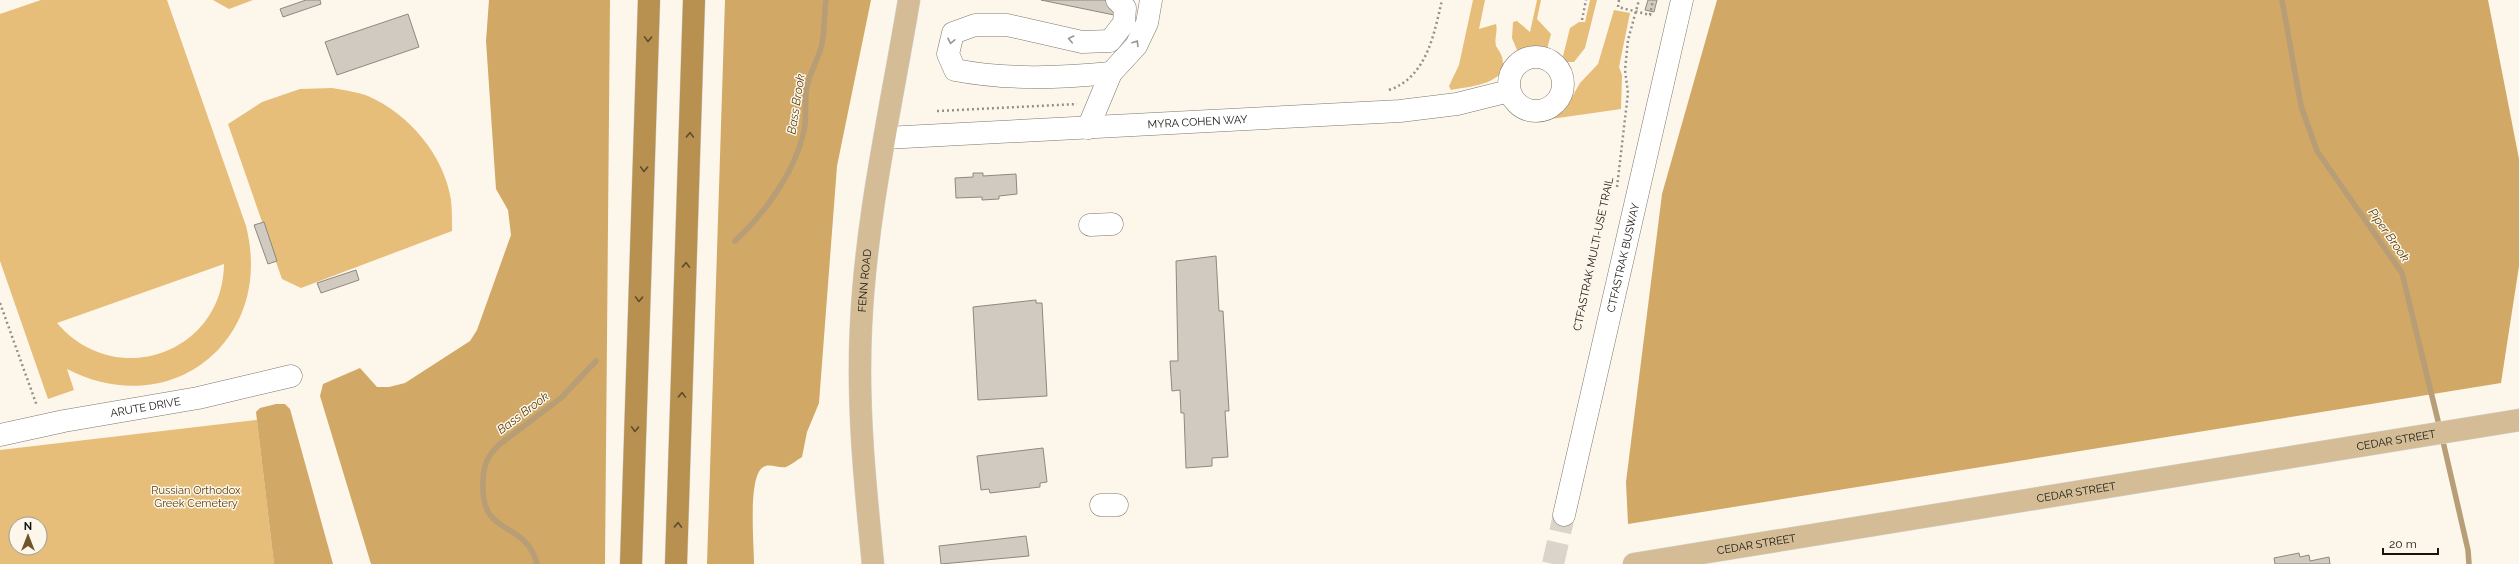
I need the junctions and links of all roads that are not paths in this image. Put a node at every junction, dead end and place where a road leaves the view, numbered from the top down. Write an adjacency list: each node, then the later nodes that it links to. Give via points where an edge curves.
1 (649, 0): 17 (highway, one-way to 17)
2 (694, 0): 18 (highway, one-way to 2)
3 (909, 0): 10 (main road, FENN ROAD)
4 (1117, 0): 7 (street, one-way to 7, via 1125,8 1124,23 1110,41 1082,42 1007,25 975,25 953,33 948,54 955,70 976,74 1026,78)
5 (1151, 0): 7 (street, one-way to 5, via 1136,46 1147,23)
6 (1682, 0): 16 (street, CTFASTRAK BUSWAY)
7 (1111, 73): 9 (street)
8 (1509, 91): 9 (street, MYRA COHEN WAY, via 1457,104 1400,111)
9 (1088, 128): 10 (street, MYRA COHEN WAY)
10 (885, 138): 19 (main road, FENN ROAD, via 871,223 862,308 860,360 862,452)
11 (1112, 224): 12 (street)
12 (1090, 225)
13 (291, 376): 15 (street, ARUTE DRIVE, via 198,398)
14 (2519, 420): 20 (main road, CEDAR STREET)
15 (0, 435)
16 (1564, 515)
17 (631, 564)
18 (676, 564)
19 (873, 564)
20 (1634, 564)

